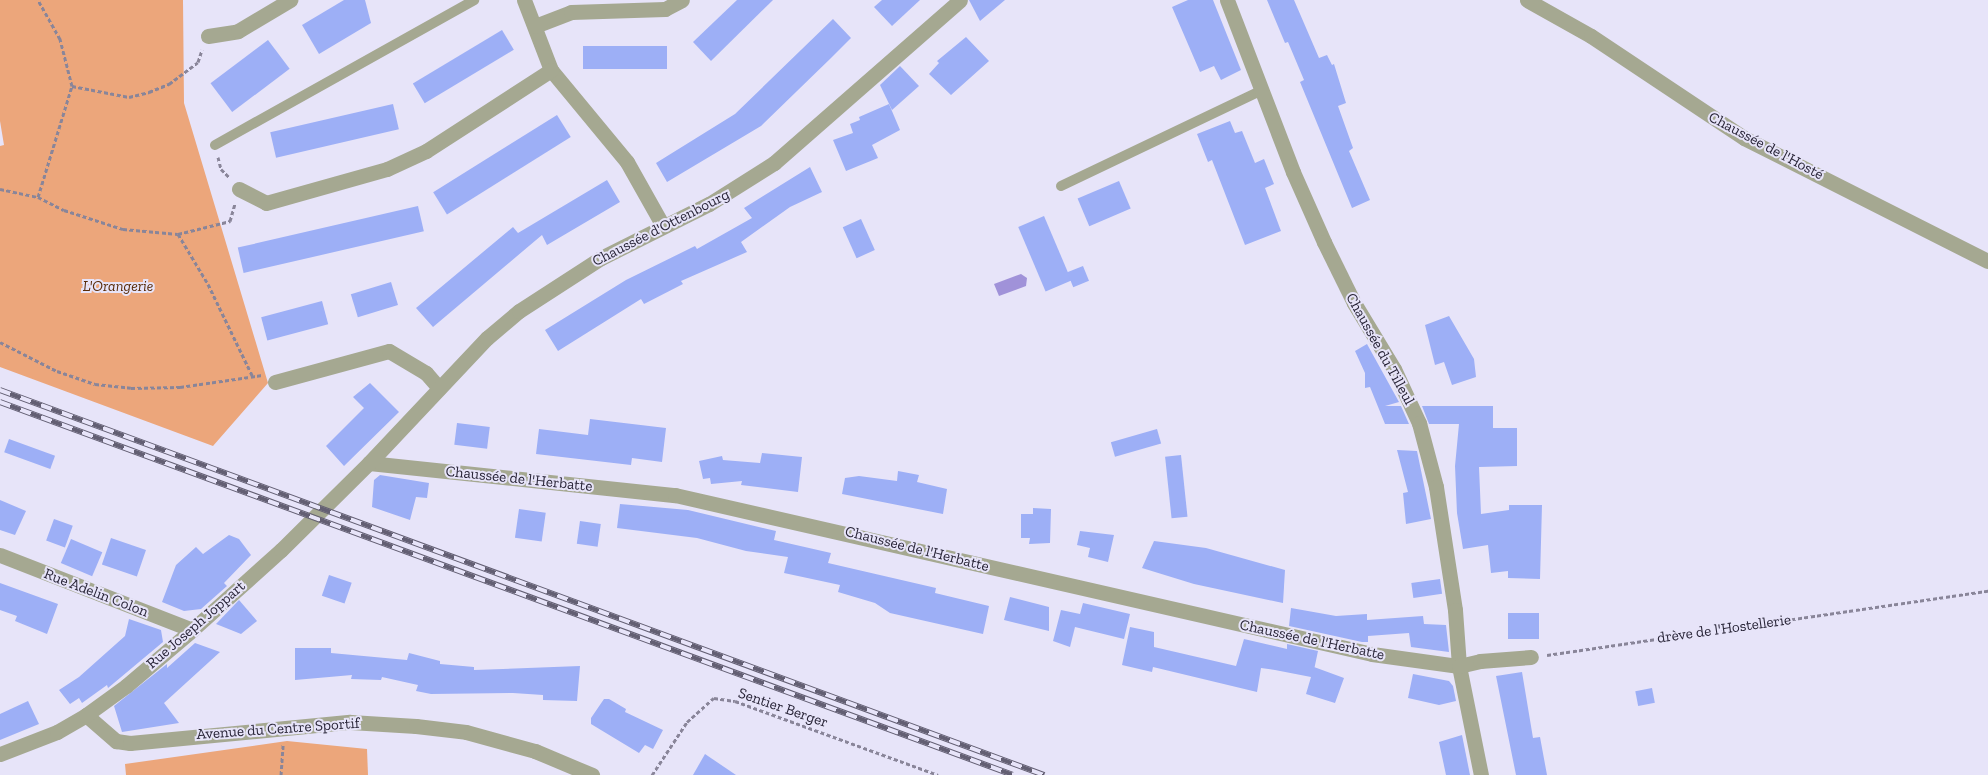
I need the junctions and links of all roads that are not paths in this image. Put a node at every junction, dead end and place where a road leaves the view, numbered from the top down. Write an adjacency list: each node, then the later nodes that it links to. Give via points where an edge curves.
1 (290, 0): 9 (street, via 238,31)
2 (474, 0): 12 (lane)
3 (524, 0): 8 (street)
4 (682, 0): 8 (street, via 665,9 571,12)
5 (960, 0): 15 (street, Chaussée d'Ottenbourg, via 774,163 740,186)
6 (1228, 0): 11 (street, Chaussée du Tilleul)
7 (1528, 0): 16 (street, Chaussée de l'Hosté, via 1591,36 1744,138)
8 (535, 26): 10 (street)
9 (208, 36)
10 (551, 70): 14 (street, via 426,151 387,169 266,203); 15 (street, via 627,162)
11 (1262, 90): 13 (lane); 23 (street, Chaussée du Tilleul, via 1293,172 1331,257 1354,303 1394,368 1419,423 1437,496 1455,610)
12 (215, 145)
13 (1060, 186)
14 (239, 189)
15 (663, 226): 18 (street, Chaussée d'Ottenbourg, via 568,277 519,311 487,338)
16 (1988, 261)
17 (275, 382): 18 (street, via 389,351 426,373)
18 (439, 388): 19 (street, Chaussée d'Ottenbourg)
19 (370, 463): 21 (street, Rue Joseph Joppart, via 281,550); 23 (street, Chaussée de l'Herbatte, via 675,495 1372,654)
20 (0, 555): 21 (street, Rue Adelin Colon)
21 (192, 630): 24 (street, Rue Joseph Joppart)
22 (1531, 657): 23 (street)
23 (1459, 666): 27 (street, Chaussée du Tilleul)
24 (86, 715): 25 (street, Rue Joseph Joppart, via 57,732); 26 (street, Avenue du Centre Sportif, via 116,741 130,743 350,722 416,726 466,732 535,751)
25 (0, 754)
26 (592, 775)
27 (1481, 775)

